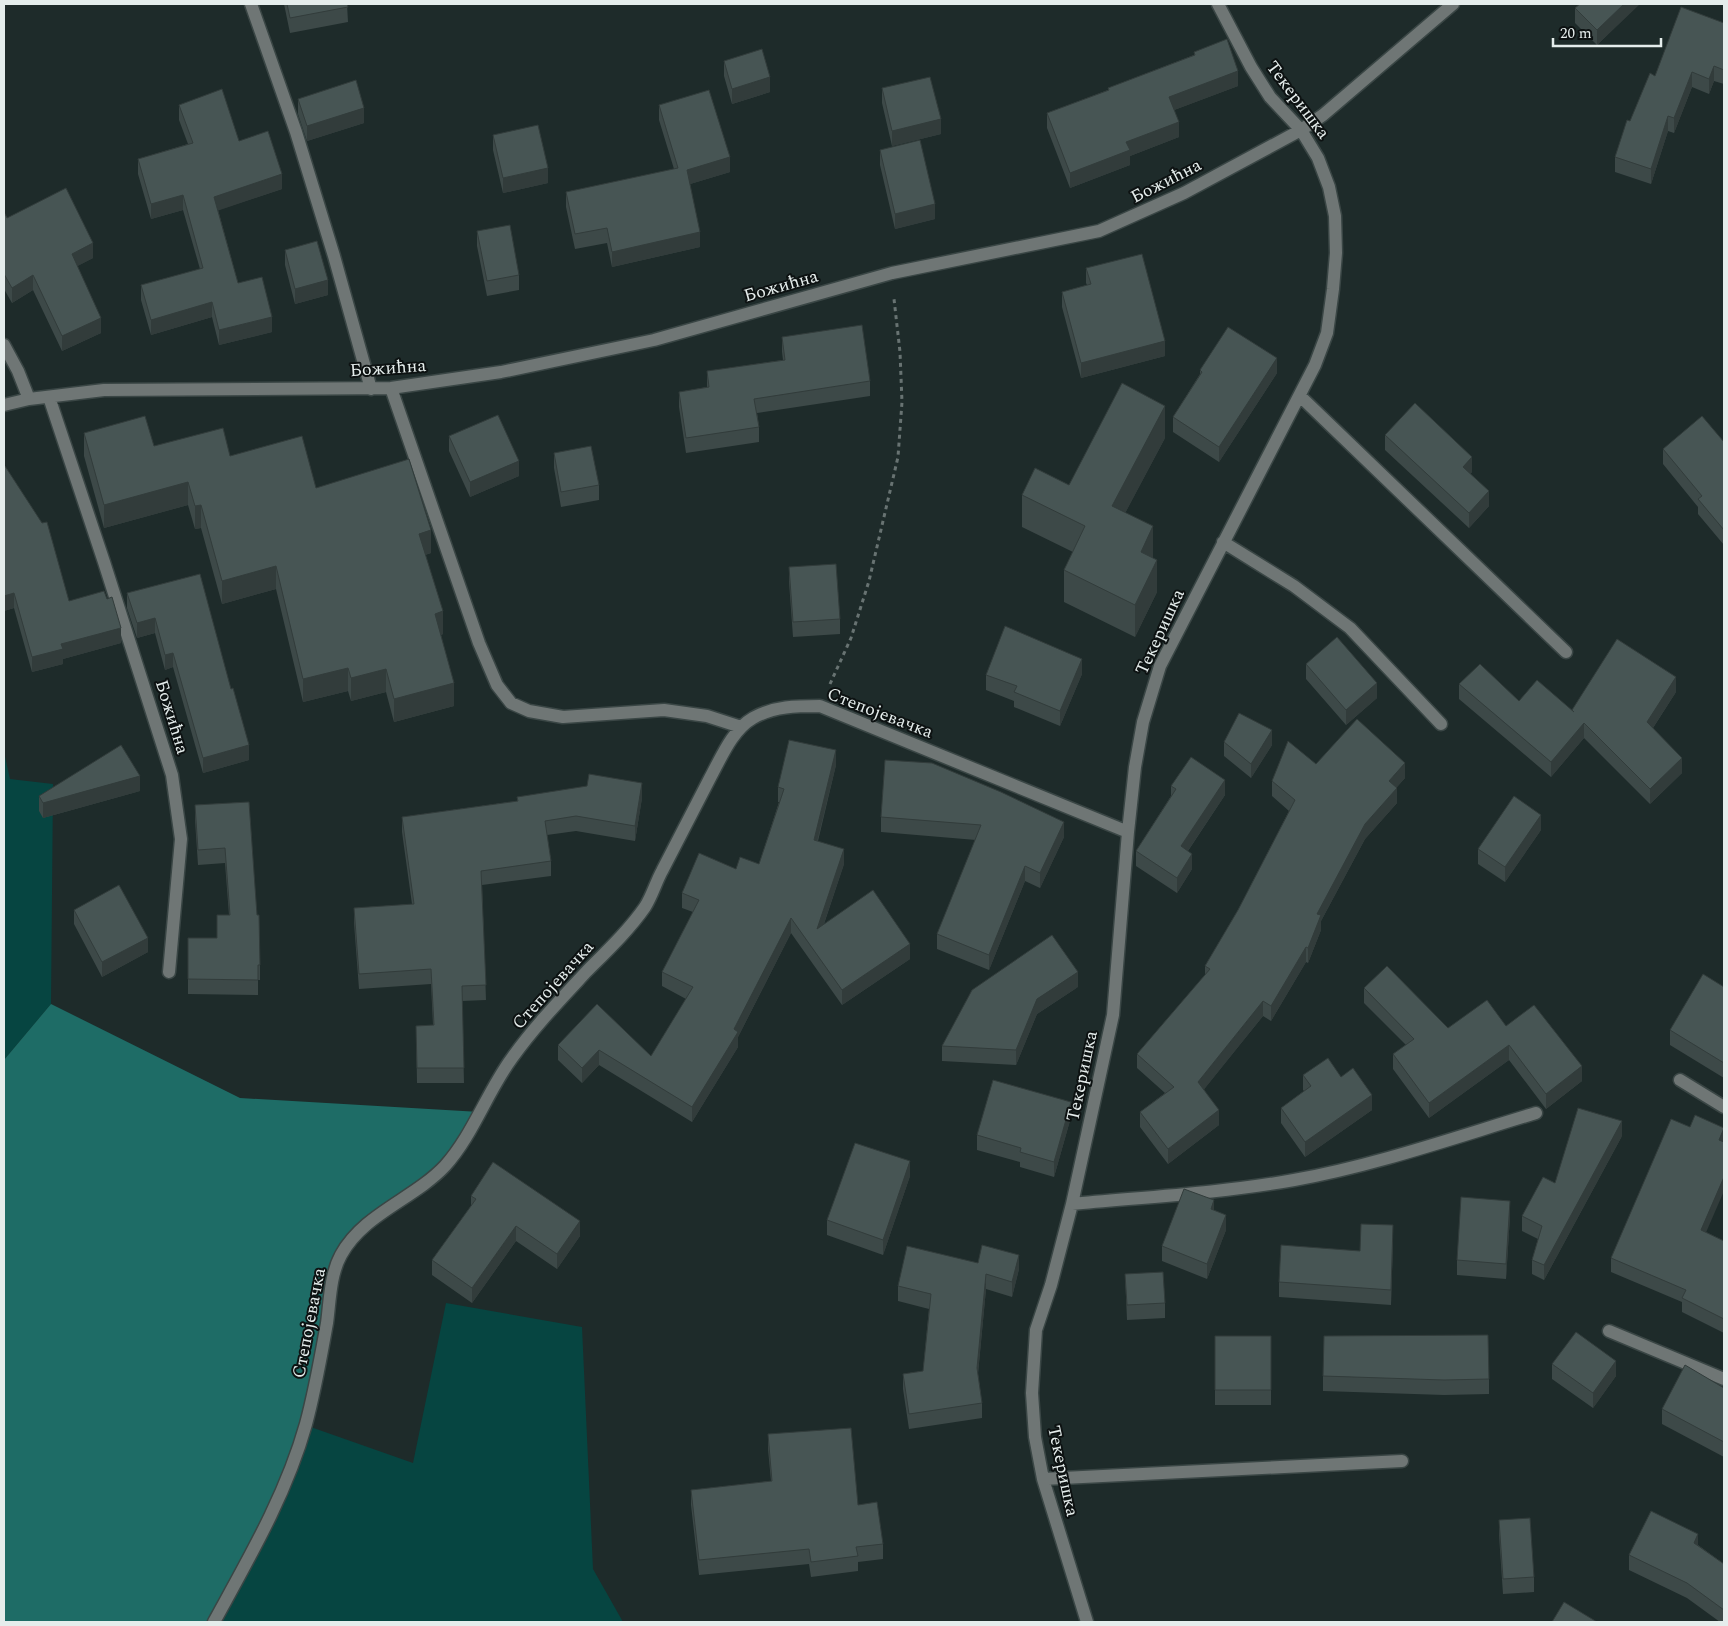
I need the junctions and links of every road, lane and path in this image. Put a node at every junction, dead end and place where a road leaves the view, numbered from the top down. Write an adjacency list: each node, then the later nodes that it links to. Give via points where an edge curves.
1 (250, 4): 8 (street, via 296,132)
2 (1218, 4): 4 (street, Текеришка, via 1270,97)
3 (1454, 4): 4 (street, Божићна)
4 (1301, 130): 5 (street, Божићна, via 1184,193 1099,231); 9 (street, Текеришка, via 1318,158 1329,187 1335,216 1336,253 1327,333)
5 (892, 273): 7 (street, Божићна, via 654,340 502,372); 15 (path, via 902,402 898,457 863,600 851,638)
6 (4, 345): 11 (street)
7 (391, 388): 8 (street, Божићна); 17 (street, via 479,643 497,685 511,703 529,711 563,717 664,710 707,716)
8 (371, 389): 10 (street, Божићна, via 104,390)
9 (1300, 396): 13 (street, Текеришка); 14 (street)
10 (49, 397): 11 (street, Божићна); 19 (street, Божићна, via 172,775 181,838)
11 (29, 399): 12 (street, Божићна)
12 (4, 405)
13 (1223, 542): 16 (street, via 1294,586 1350,628); 18 (street, Текеришка, via 1160,666 1143,722)
14 (1566, 652)
15 (820, 706): 17 (street, Степојевачка, via 783,708 751,719); 18 (street, Степојевачка)
16 (1441, 724)
17 (741, 727): 28 (street, Степојевачка, via 722,756 646,906 552,1008 510,1060 456,1152 443,1168 369,1223 341,1255 334,1274 312,1397 296,1453 259,1540)
18 (1128, 832): 23 (street, Текеришка, via 1113,1015)
19 (169, 972)
20 (1680, 1080): 21 (street)
21 (1724, 1106)
22 (1536, 1114): 23 (street, via 1369,1163 1295,1180)
23 (1072, 1204): 27 (street, Текеришка, via 1036,1330 1032,1393 1034,1437)
24 (1609, 1331): 25 (street)
25 (1724, 1379)
26 (1402, 1461): 27 (street)
27 (1042, 1479): 29 (street, Текеришка)
28 (214, 1622)
29 (1087, 1622)

